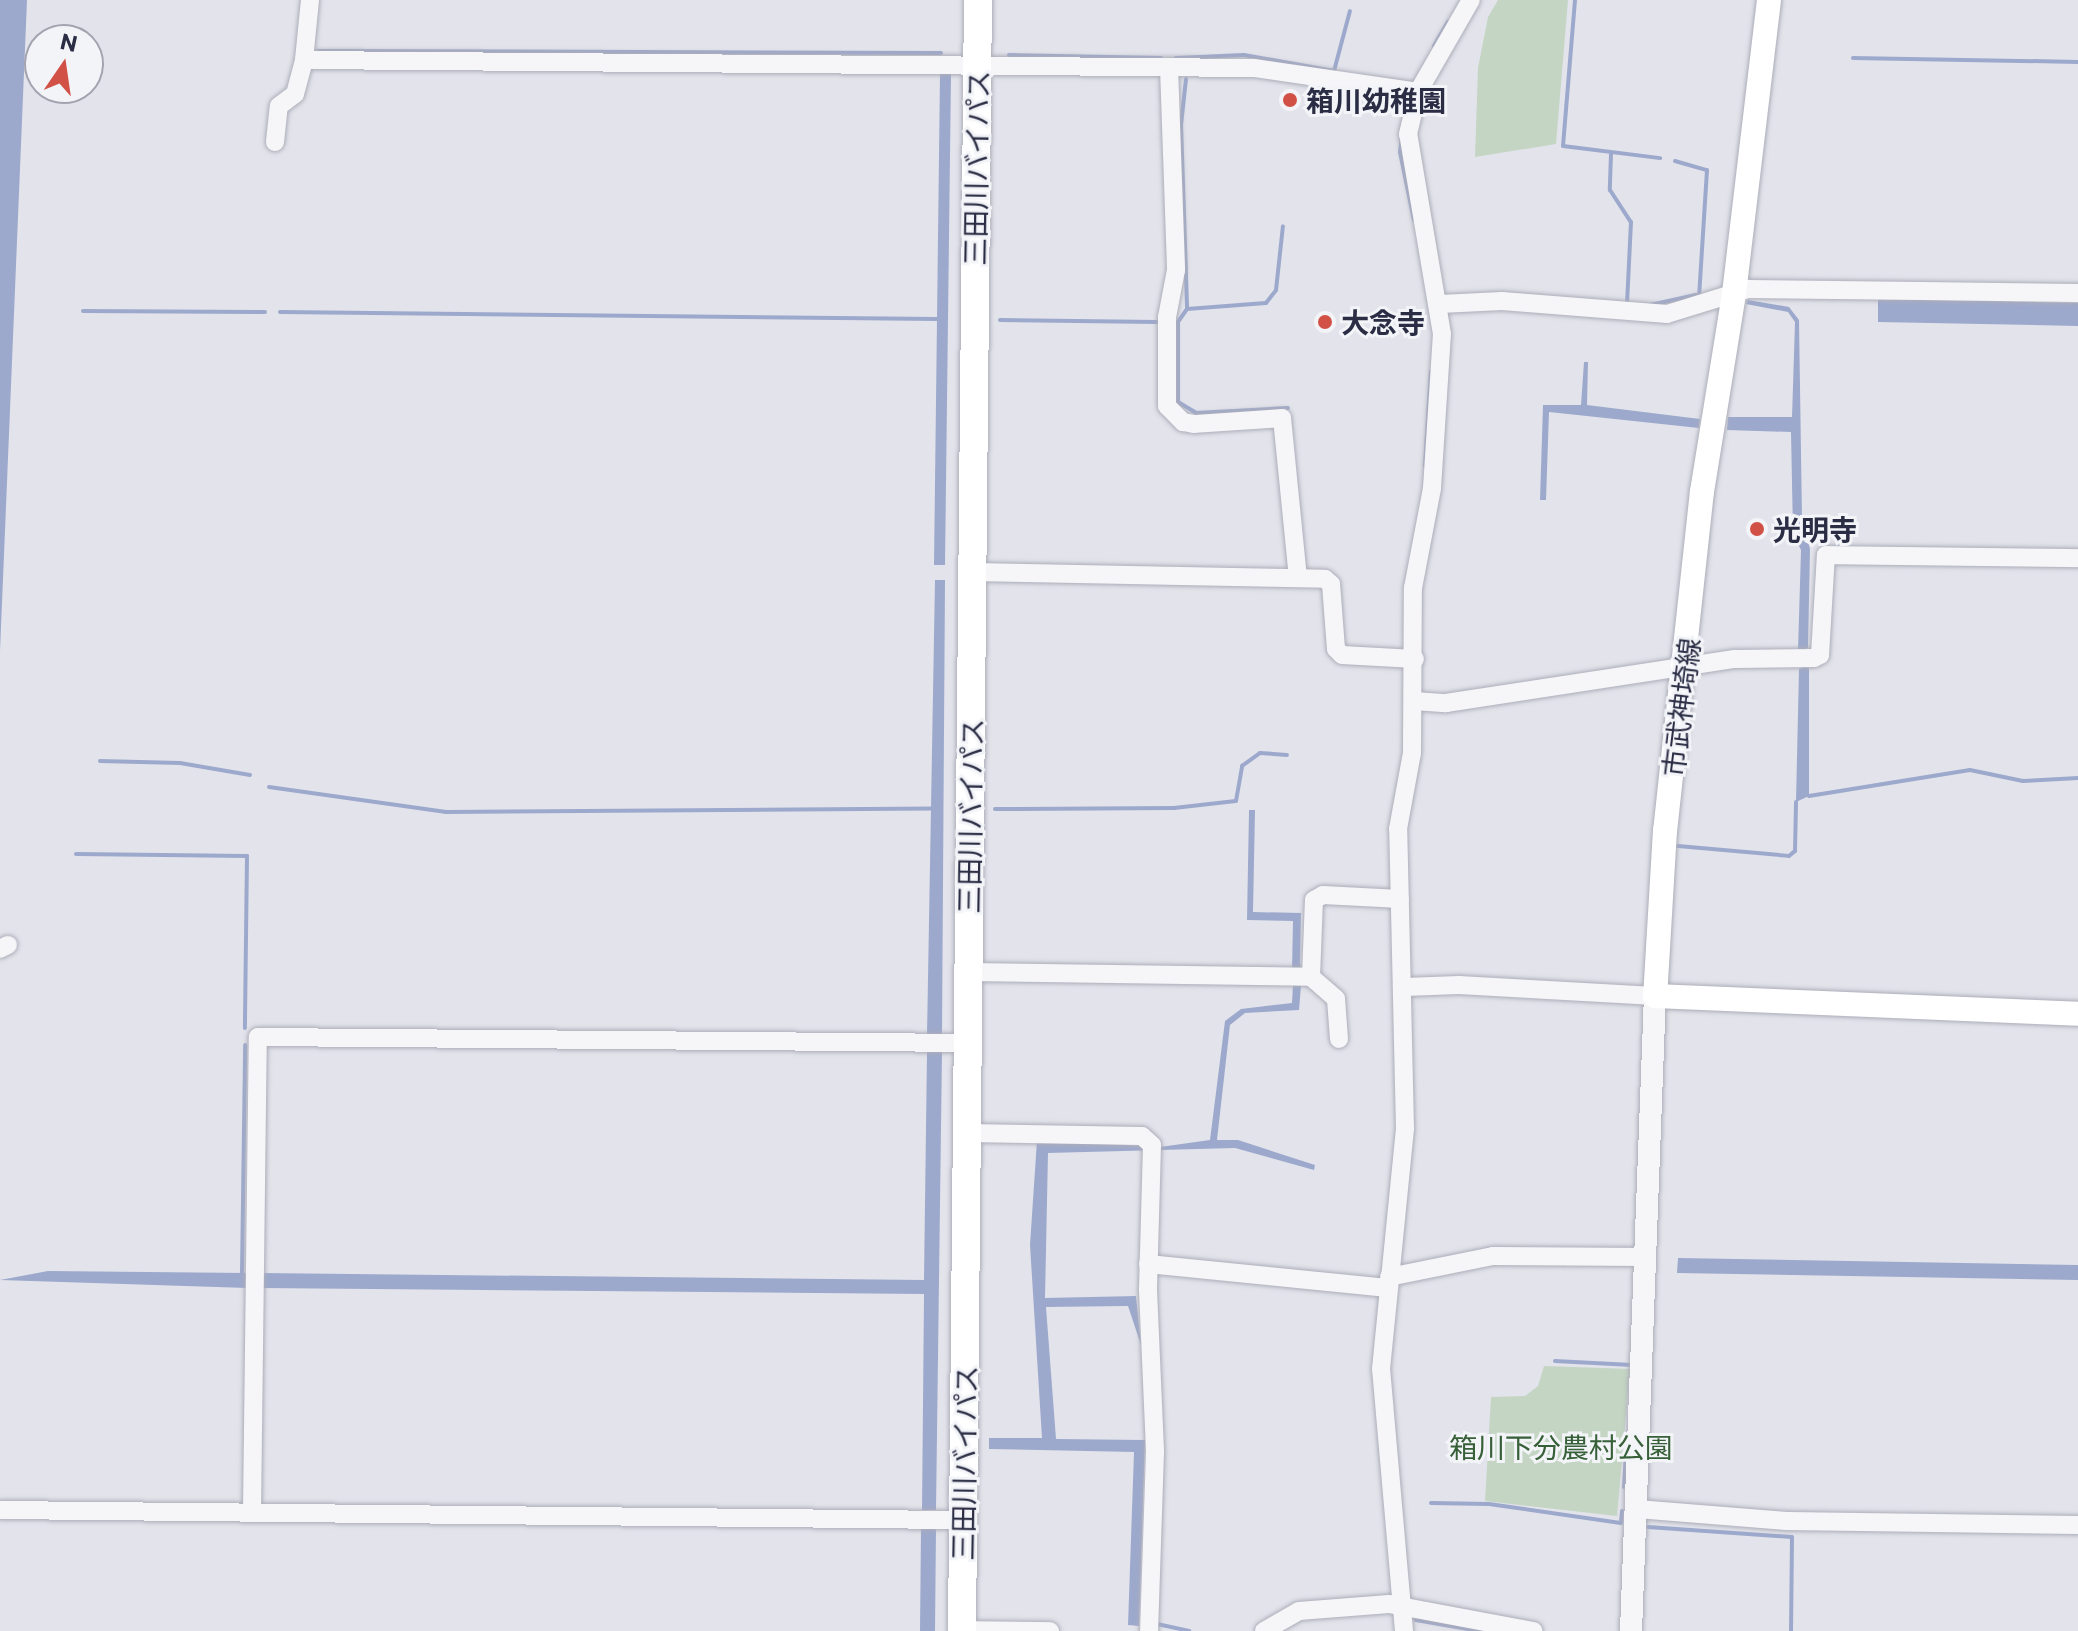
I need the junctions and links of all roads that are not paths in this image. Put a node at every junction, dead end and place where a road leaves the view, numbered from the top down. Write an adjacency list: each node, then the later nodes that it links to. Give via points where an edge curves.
1 (310, 0): 5 (street)
2 (978, 0): 6 (highway, 三田川バイパス)
3 (1471, 0): 8 (street)
4 (1769, 0): 11 (main road, 市武神埼線)
5 (304, 60): 6 (street); 9 (street, via 295,94 279,106)
6 (977, 66): 7 (street); 14 (highway, 三田川バイパス)
7 (1169, 67): 8 (street, via 1254,68); 15 (street, via 1176,270 1167,317 1167,406 1183,422 1194,424 1282,418)
8 (1412, 90): 12 (street, via 1412,178)
9 (275, 142)
10 (2078, 293): 11 (street, via 1779,288)
11 (1734, 294): 12 (street, via 1667,314 1502,301); 17 (main road, 市武神埼線, via 1702,491)
12 (1440, 304): 16 (street, via 1432,488 1413,588)
13 (2078, 558): 17 (street, via 1826,555 1820,655)
14 (973, 572): 15 (street); 20 (highway, 三田川バイパス)
15 (1298, 577): 16 (street, via 1331,584 1336,649 1342,655)
16 (1409, 659): 18 (street)
17 (1687, 666): 18 (street, via 1446,703); 23 (main road, 市武神埼線, via 1665,830)
18 (1414, 701): 19 (street)
19 (1394, 898): 21 (street, via 1323,895 1314,900); 22 (street)
20 (969, 972): 21 (street); 26 (highway, 三田川バイパス)
21 (1311, 977): 25 (street, via 1336,999)
22 (1405, 987): 23 (street); 30 (street, via 1402,1191)
23 (1655, 996): 24 (main road); 28 (street)
24 (2078, 1014)
25 (1339, 1039)
26 (968, 1043): 27 (highway, 三田川バイパス); 33 (street, via 258,1037)
27 (968, 1133): 29 (street, via 1142,1136 1152,1150); 34 (highway, 三田川バイパス)
28 (1647, 1257): 30 (street, via 1493,1256); 31 (street)
29 (1148, 1264): 30 (street); 39 (street, via 1155,1452)
30 (1384, 1284): 36 (street, via 1381,1369)
31 (1637, 1509): 35 (street, via 1787,1521); 43 (street)
32 (0, 1510): 33 (street)
33 (252, 1512): 34 (street)
34 (962, 1520): 37 (highway, 三田川バイパス)
35 (2078, 1525)
36 (1402, 1605): 40 (street, via 1299,1611); 41 (street); 42 (street)
37 (962, 1630): 38 (street)
38 (1050, 1631)
39 (1149, 1631)
40 (1264, 1631)
41 (1404, 1631)
42 (1533, 1631)
43 (1631, 1631)

